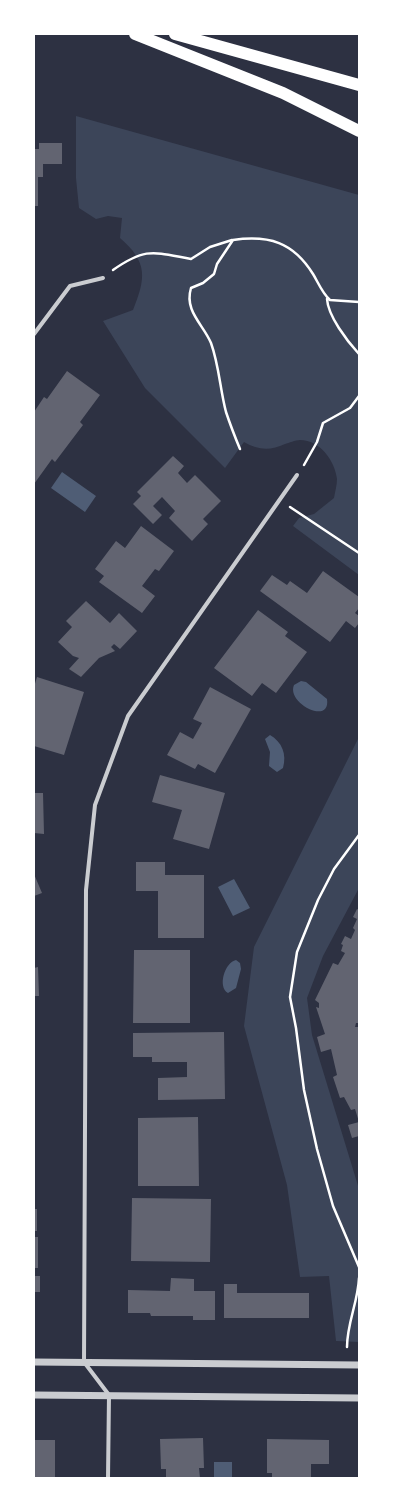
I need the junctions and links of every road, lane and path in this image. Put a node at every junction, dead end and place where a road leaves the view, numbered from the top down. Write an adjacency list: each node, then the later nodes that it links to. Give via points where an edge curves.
1 (135, 34): 4 (highway, via 283,93)
2 (175, 34): 3 (highway)
3 (359, 85)
4 (359, 131)
5 (233, 240): 6 (path, via 210,247 191,259 155,252 133,257); 7 (path, via 267,239 287,246 303,259); 12 (path, via 217,264 214,274 191,288 189,295 191,310 212,348 226,412)
6 (103, 278): 9 (street, via 70,286)
7 (327, 298): 8 (path); 10 (path, via 327,307 348,342)
8 (359, 302)
9 (34, 334)
10 (359, 354)
11 (359, 396): 13 (path, via 350,408 324,423 317,442)
12 (240, 449)
13 (297, 476): 14 (street)
14 (280, 500): 15 (path); 21 (street, via 128,716 95,805 86,890)
15 (359, 553)
16 (359, 835): 17 (path, via 334,869 318,900 297,952 290,996 316,1149 333,1206)
17 (359, 1267)
18 (359, 1278): 19 (path, via 359,1294 351,1314)
19 (347, 1347)
20 (34, 1362): 21 (street)
21 (84, 1362): 22 (street); 24 (street)
22 (359, 1365)
23 (34, 1394): 24 (street)
24 (109, 1395): 25 (street); 26 (street)
25 (359, 1398)
26 (108, 1478)

